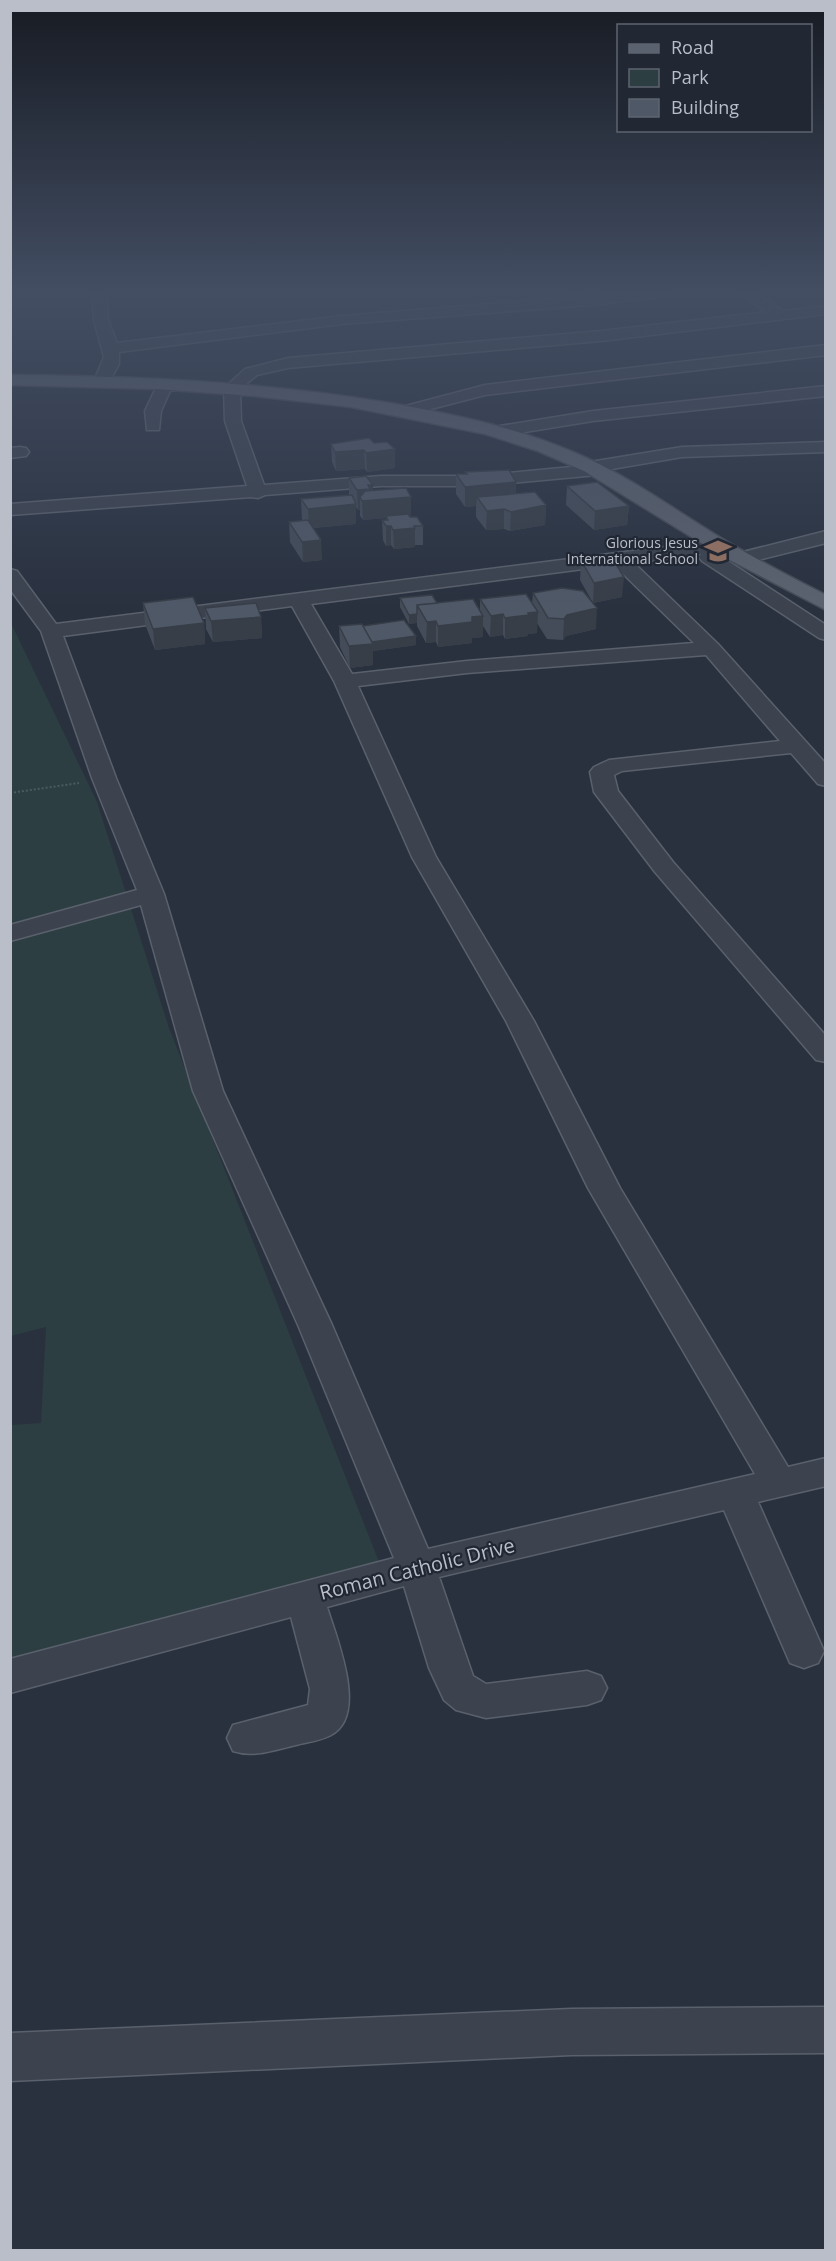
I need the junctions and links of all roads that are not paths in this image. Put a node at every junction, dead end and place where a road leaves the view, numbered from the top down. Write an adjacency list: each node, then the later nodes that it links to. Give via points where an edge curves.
1 (159, 398): 7 (street, via 153,411)
2 (232, 398): 11 (street, via 233,422)
3 (328, 398): 6 (main road)
4 (456, 398): 6 (street)
5 (766, 398): 8 (street)
6 (404, 411): 8 (main road)
7 (153, 426)
8 (500, 431): 10 (main road)
9 (825, 447): 10 (street, via 682,452)
10 (594, 468): 11 (street, via 513,479 381,481); 14 (main road)
11 (258, 493): 12 (street)
12 (10, 510)
13 (825, 537): 15 (street)
14 (715, 552): 15 (main road); 16 (street); 21 (street)
15 (742, 558): 19 (main road)
16 (621, 560): 18 (street); 22 (street)
17 (10, 575): 20 (street)
18 (298, 599): 20 (street); 23 (street)
19 (825, 604)
20 (51, 631): 26 (street)
21 (825, 634)
22 (711, 648): 23 (street); 24 (street)
23 (345, 681): 30 (street, via 424,857 519,1021 604,1188)
24 (797, 746): 25 (street); 28 (street, via 617,765 602,772 602,780 606,792 664,867)
25 (825, 779)
26 (151, 894): 27 (street); 32 (street, via 208,1091 315,1325)
27 (10, 933)
28 (825, 1054)
29 (825, 1472): 30 (street, Roman Catholic Drive)
30 (778, 1482): 31 (street, Roman Catholic Drive)
31 (735, 1492): 32 (street, Roman Catholic Drive); 34 (street)
32 (417, 1567): 33 (street, Roman Catholic Drive); 36 (street, via 449,1668 458,1688 470,1698 486,1701)
33 (305, 1598): 35 (street, Roman Catholic Drive); 37 (street, via 330,1689 327,1713 318,1722)
34 (804, 1651)
35 (10, 1676)
36 (586, 1688)
37 (248, 1738)
38 (825, 2030): 39 (street, via 571,2032)
39 (10, 2057)

